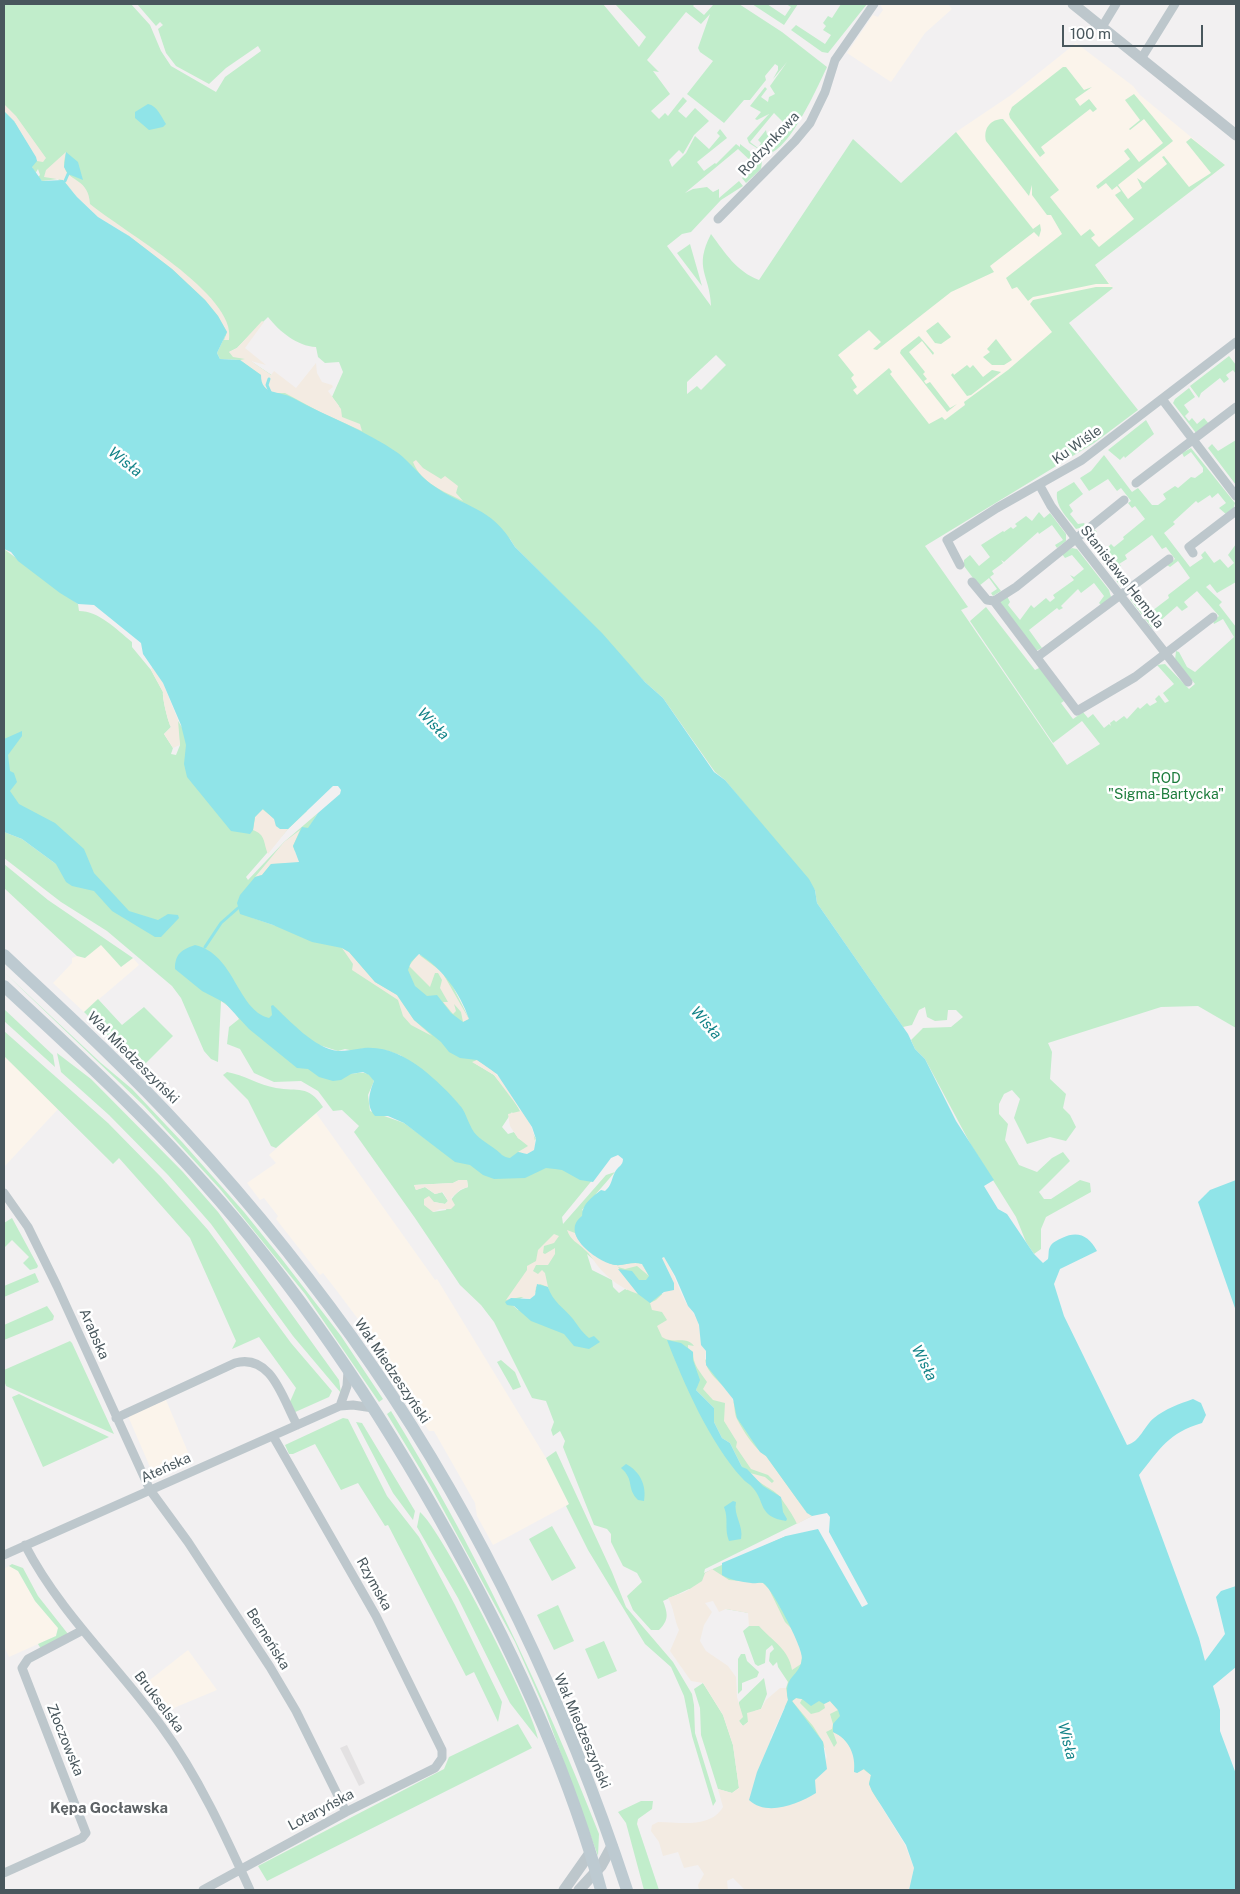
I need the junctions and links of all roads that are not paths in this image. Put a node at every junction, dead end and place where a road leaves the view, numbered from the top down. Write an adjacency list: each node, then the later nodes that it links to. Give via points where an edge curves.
1 (874, 4): 9 (street, Rodzynkowa, via 835,60 825,92 810,123)
2 (1073, 4): 5 (street)
3 (1116, 4): 6 (street)
4 (1176, 4): 7 (street)
5 (1085, 8): 6 (street)
6 (1102, 27): 7 (street)
7 (1141, 59): 8 (street)
8 (1236, 136)
9 (718, 219)
10 (1236, 342): 11 (street, Ku Wiśle)
11 (1162, 399): 13 (street); 15 (street, Ku Wiśle, via 1082,460)
12 (1236, 407): 13 (street)
13 (1193, 440): 14 (street); 16 (street)
14 (1136, 483)
15 (1040, 486): 19 (street, Stanisława Hempla, via 1050,506); 22 (street, Ku Wiśle, via 947,540)
16 (1236, 496)
17 (1124, 500): 19 (street)
18 (1236, 512): 20 (street, via 1189,547)
19 (1076, 539): 24 (street, Stanisława Hempla); 25 (street)
20 (1193, 553)
21 (1169, 559): 24 (street)
22 (960, 564)
23 (972, 582): 25 (street, via 987,600)
24 (1120, 597): 27 (street, Stanisława Hempla); 28 (street)
25 (994, 601): 28 (street)
26 (1213, 617): 27 (street)
27 (1164, 654): 28 (street, via 1135,677 1077,711); 29 (street, Stanisława Hempla)
28 (1037, 657)
29 (1188, 682)
30 (4, 955): 45 (main road, Wał Miedzeszyński, via 133,1077 200,1148 284,1248 374,1368 441,1475 507,1600 568,1733)
31 (4, 986): 33 (main road, via 127,1102 205,1184 284,1280)
32 (4, 1192): 36 (street, Arabska, via 32,1235)
33 (348, 1371): 34 (street); 35 (main road)
34 (340, 1406): 35 (street, Ateńska); 37 (street, Ateńska)
35 (373, 1408): 46 (main road, via 428,1498 501,1632 541,1721)
36 (116, 1418): 37 (street, via 235,1363 249,1361 261,1366 283,1393 283,1400); 39 (street, Arabska)
37 (297, 1425): 38 (street, Ateńska)
38 (273, 1436): 39 (street, Ateńska); 43 (street, Rzymska, via 376,1616)
39 (150, 1490): 40 (street, Ateńska); 44 (street, Berneńska, via 270,1666)
40 (25, 1545): 41 (street, Ateńska); 42 (street, Brukselska, via 50,1589)
41 (4, 1555)
42 (83, 1630): 47 (street, Brukselska, via 162,1726 182,1757); 48 (street, Złoczowska, via 28,1659 22,1668 86,1833 82,1838)
43 (442, 1750): 44 (street, Lotaryńska, via 441,1762 435,1768)
44 (346, 1812): 47 (street, Lotaryńska)
45 (612, 1846): 49 (street); 55 (main road, Wał Miedzeszyński)
46 (590, 1853): 49 (main road); 52 (street)
47 (240, 1869): 50 (street, Lotaryńska); 51 (street, Brukselska)
48 (4, 1873)
49 (596, 1873): 53 (street); 54 (main road)
50 (203, 1890)
51 (250, 1890)
52 (564, 1890)
53 (579, 1890)
54 (601, 1890)
55 (626, 1890)

